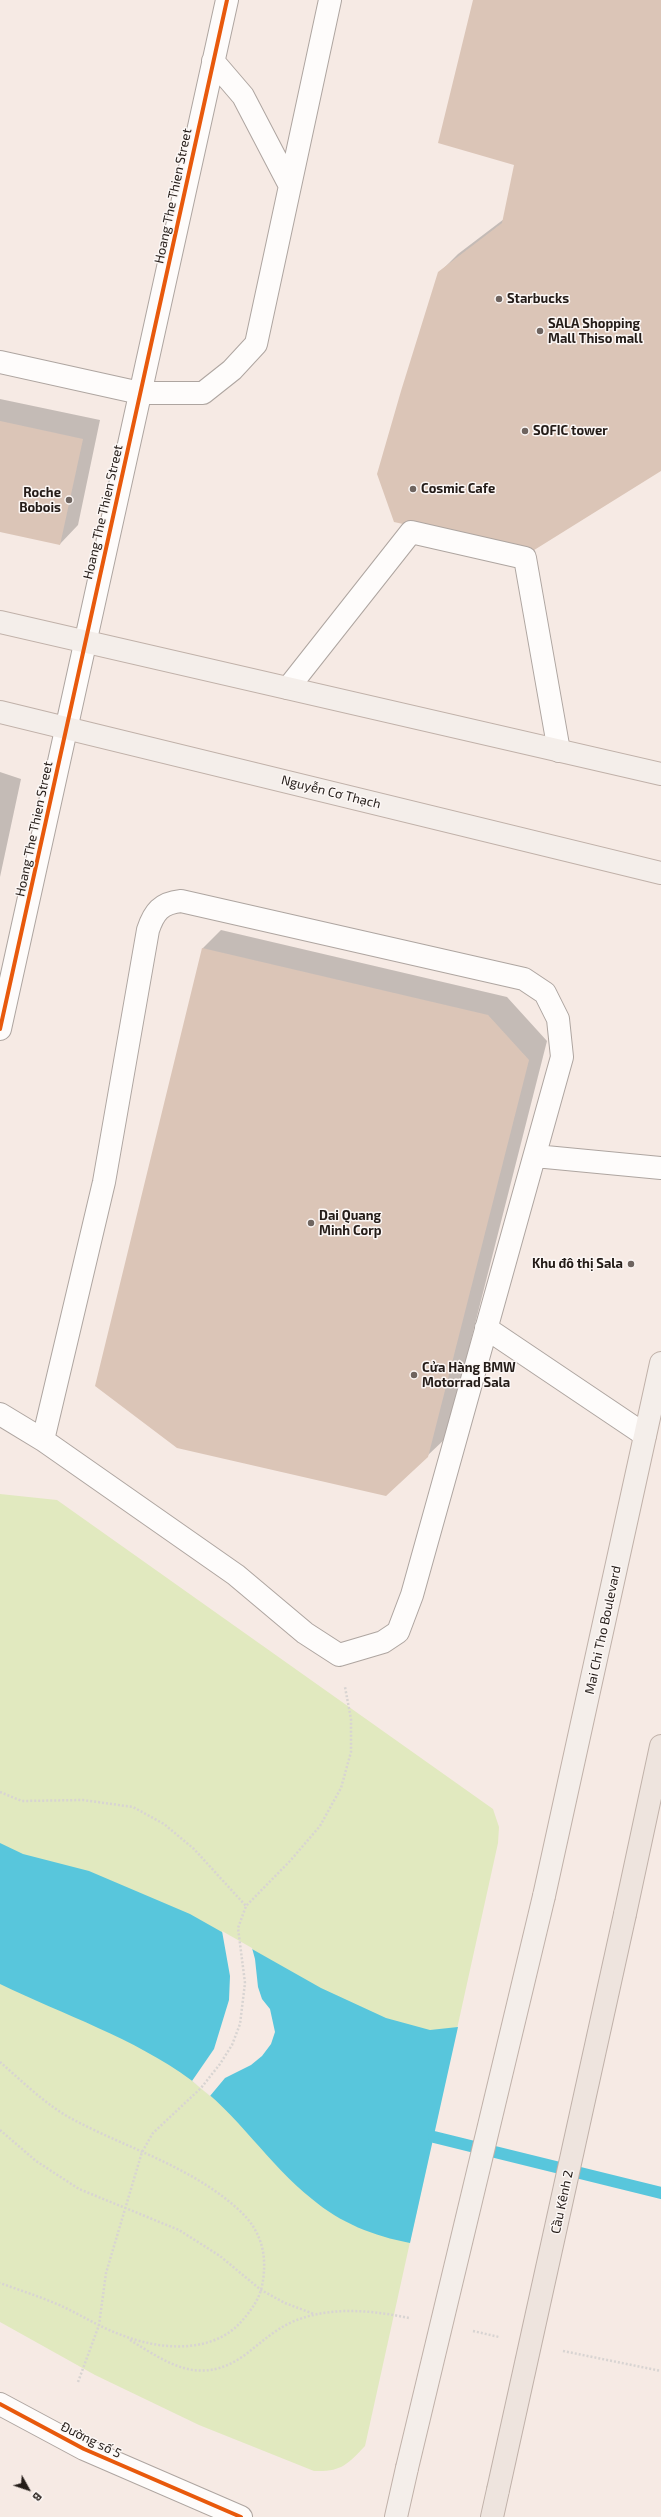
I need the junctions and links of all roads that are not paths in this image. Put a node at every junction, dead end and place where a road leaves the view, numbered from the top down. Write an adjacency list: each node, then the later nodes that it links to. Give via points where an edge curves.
1 (227, 0): 3 (street, Hoang The Thien Street)
2 (330, 0): 4 (street)
3 (214, 61): 4 (street, via 243,96); 6 (street, Hoang The Thien Street)
4 (290, 186): 6 (street, via 256,344 232,370 203,393)
5 (0, 362): 6 (street)
6 (140, 394): 8 (street, Hoang The Thien Street)
7 (0, 622): 8 (main road)
8 (86, 641): 9 (main road); 11 (street, Hoang The Thien Street)
9 (288, 688): 12 (main road); 12 (street, via 411,532 526,558)
10 (0, 712): 11 (main road, Nguyễn Cơ Thạch)
11 (66, 727): 14 (main road, Nguyễn Cơ Thạch); 15 (street, Hoang The Thien Street)
12 (559, 751): 13 (main road)
13 (661, 774)
14 (661, 873)
15 (0, 1029)
16 (535, 1156): 17 (street); 18 (street); 22 (street, via 562,1057 558,1019 545,993 524,979 181,900 168,902 152,917 148,930 104,1182)
17 (661, 1168)
18 (486, 1328): 21 (street); 22 (street, via 412,1595 398,1632 383,1642 339,1655 305,1633 236,1574)
19 (661, 1363): 21 (main road, Mai Chi Tho Boulevard)
20 (0, 1414): 22 (street)
21 (645, 1435): 26 (main road, Mai Chi Tho Boulevard, bridge, via 544,1896)
22 (43, 1440)
23 (661, 1746): 27 (highway, Cầu Kênh 2, bridge)
24 (0, 2404): 25 (street, Đường số 5, via 91,2452)
25 (241, 2517)
26 (396, 2517)
27 (492, 2517)

